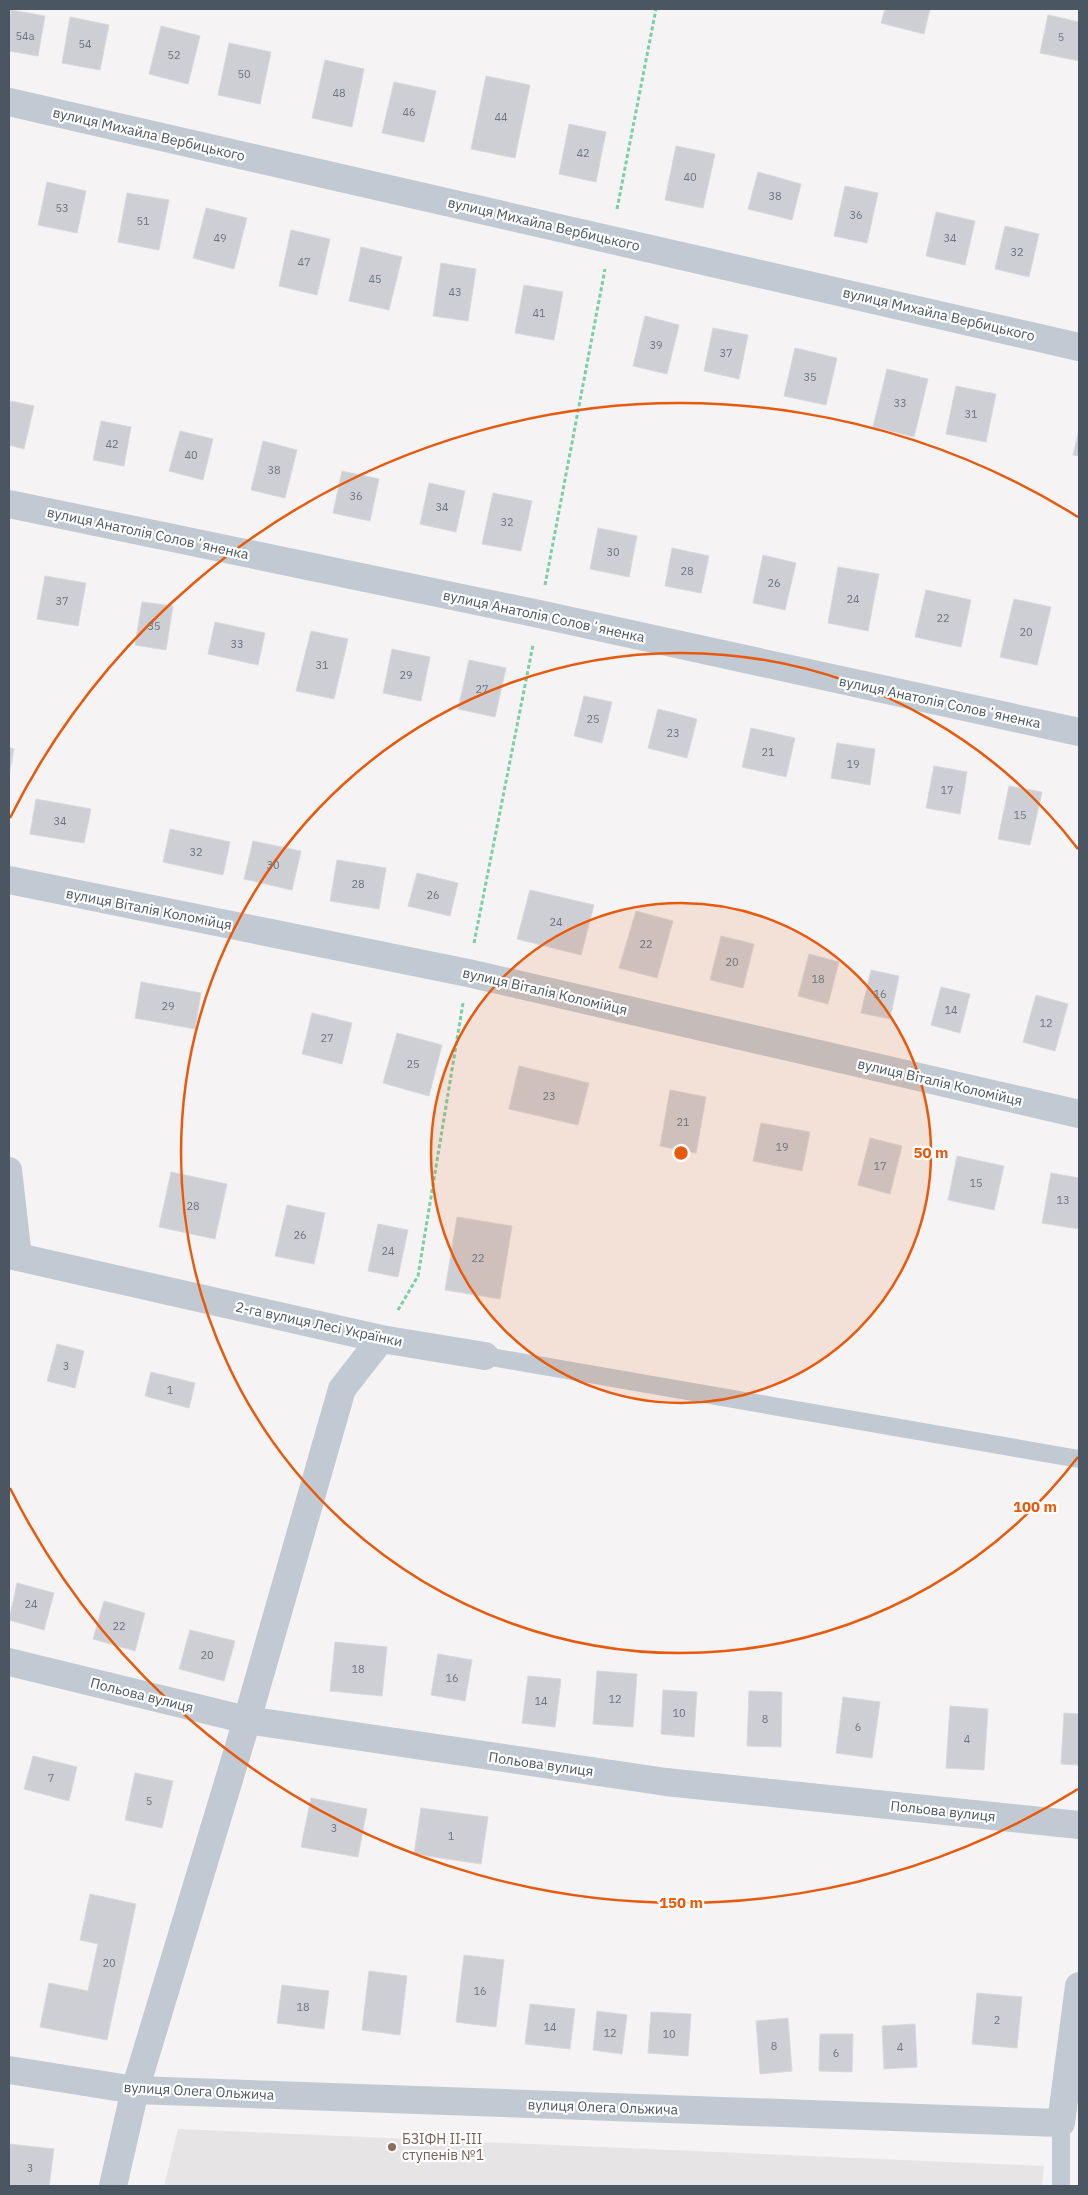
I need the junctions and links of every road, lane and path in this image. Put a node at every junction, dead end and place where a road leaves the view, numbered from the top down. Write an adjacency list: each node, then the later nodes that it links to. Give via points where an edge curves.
1 (656, 9): 3 (path)
2 (9, 102): 3 (street, вулиця Михайла Вербицького)
3 (611, 239): 4 (street, вулиця Михайла Вербицького); 6 (path)
4 (1079, 346)
5 (9, 504): 6 (street, вулиця Анатолія Соловʼяненка)
6 (539, 614): 7 (street, вулиця Анатолія Соловʼяненка); 9 (path)
7 (1079, 732)
8 (9, 880): 9 (street, вулиця Віталія Коломійця)
9 (468, 973): 10 (street, вулиця Віталія Коломійця); 13 (path, via 418,1276)
10 (1079, 1114)
11 (9, 1170): 12 (street)
12 (14, 1256): 13 (street, 2-га вулиця Лесі Українки)
13 (381, 1339): 14 (street, 2-га вулиця Лесі Українки); 17 (street, via 342,1389)
14 (485, 1356): 15 (lane)
15 (1079, 1459)
16 (9, 1662): 17 (street, Польова вулиця)
17 (247, 1720): 18 (street, Польова вулиця, via 666,1782); 21 (street)
18 (1079, 1825)
19 (1079, 1986): 22 (street)
20 (9, 2070): 21 (street, вулиця Олега Ольжича)
21 (135, 2090): 22 (street, вулиця Олега Ольжича); 23 (street)
22 (1061, 2123): 24 (lane)
23 (113, 2186)
24 (1061, 2186)

